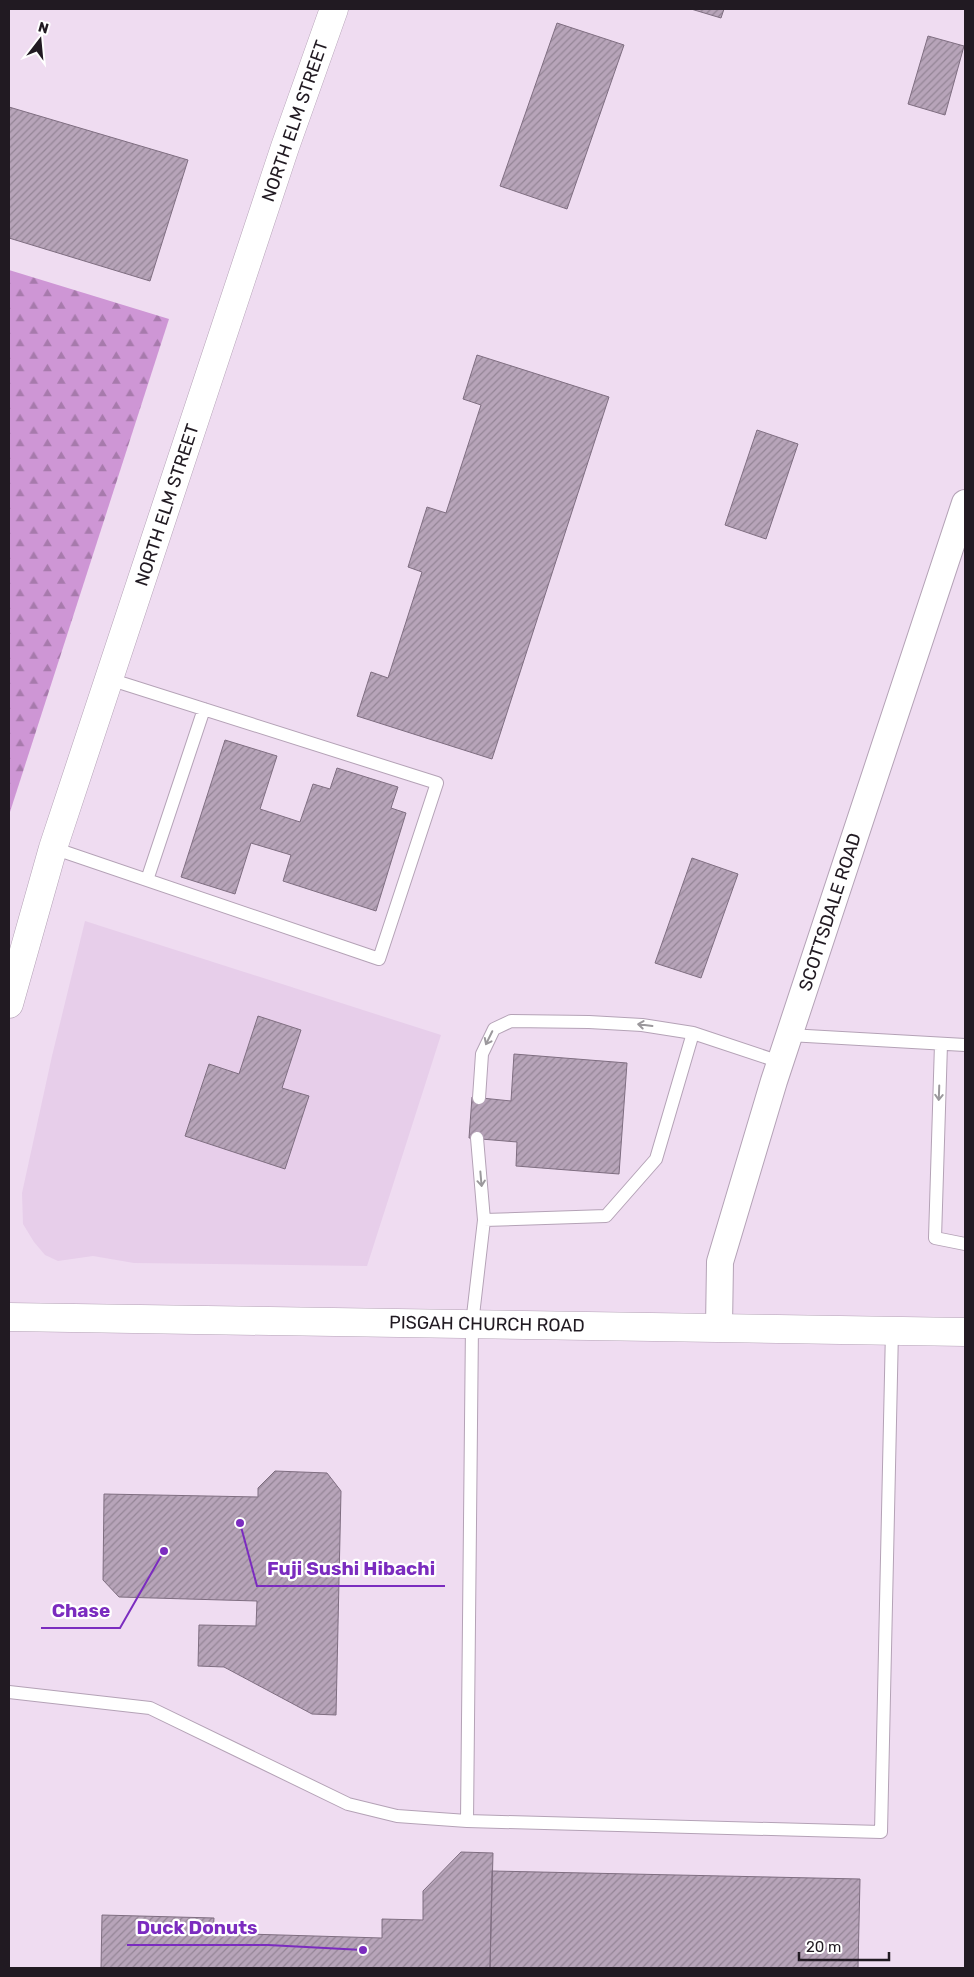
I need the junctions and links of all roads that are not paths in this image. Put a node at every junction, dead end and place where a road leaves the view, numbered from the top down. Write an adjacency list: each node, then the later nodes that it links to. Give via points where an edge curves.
1 (334, 9): 3 (main road, NORTH ELM STREET, via 285,147)
2 (965, 503): 9 (street, SCOTTSDALE ROAD)
3 (109, 679): 4 (lane); 5 (main road, NORTH ELM STREET)
4 (204, 709): 6 (lane); 6 (lane, via 437,783 380,959)
5 (53, 848): 6 (lane); 7 (main road, NORTH ELM STREET)
6 (146, 880)
7 (11, 986)
8 (693, 1032): 12 (lane); 13 (lane, one-way to 13, via 624,1024 511,1021 494,1030 482,1054); 15 (lane, via 656,1159 606,1216)
9 (789, 1035): 10 (lane); 12 (street, SCOTTSDALE ROAD)
10 (941, 1044): 11 (lane); 16 (lane, one-way to 16, via 936,1238)
11 (965, 1045)
12 (780, 1062): 19 (street, SCOTTSDALE ROAD, via 720,1262)
13 (479, 1098)
14 (477, 1138): 15 (lane, one-way to 15)
15 (484, 1220): 18 (lane)
16 (965, 1244)
17 (9, 1317): 18 (main road, PISGAH CHURCH ROAD)
18 (472, 1324): 19 (main road, PISGAH CHURCH ROAD); 23 (lane)
19 (719, 1327): 20 (main road, PISGAH CHURCH ROAD)
20 (892, 1330): 21 (main road, PISGAH CHURCH ROAD); 23 (lane, via 881,1832)
21 (965, 1332)
22 (9, 1692): 23 (lane, via 150,1708 348,1804 397,1816)
23 (466, 1821)

